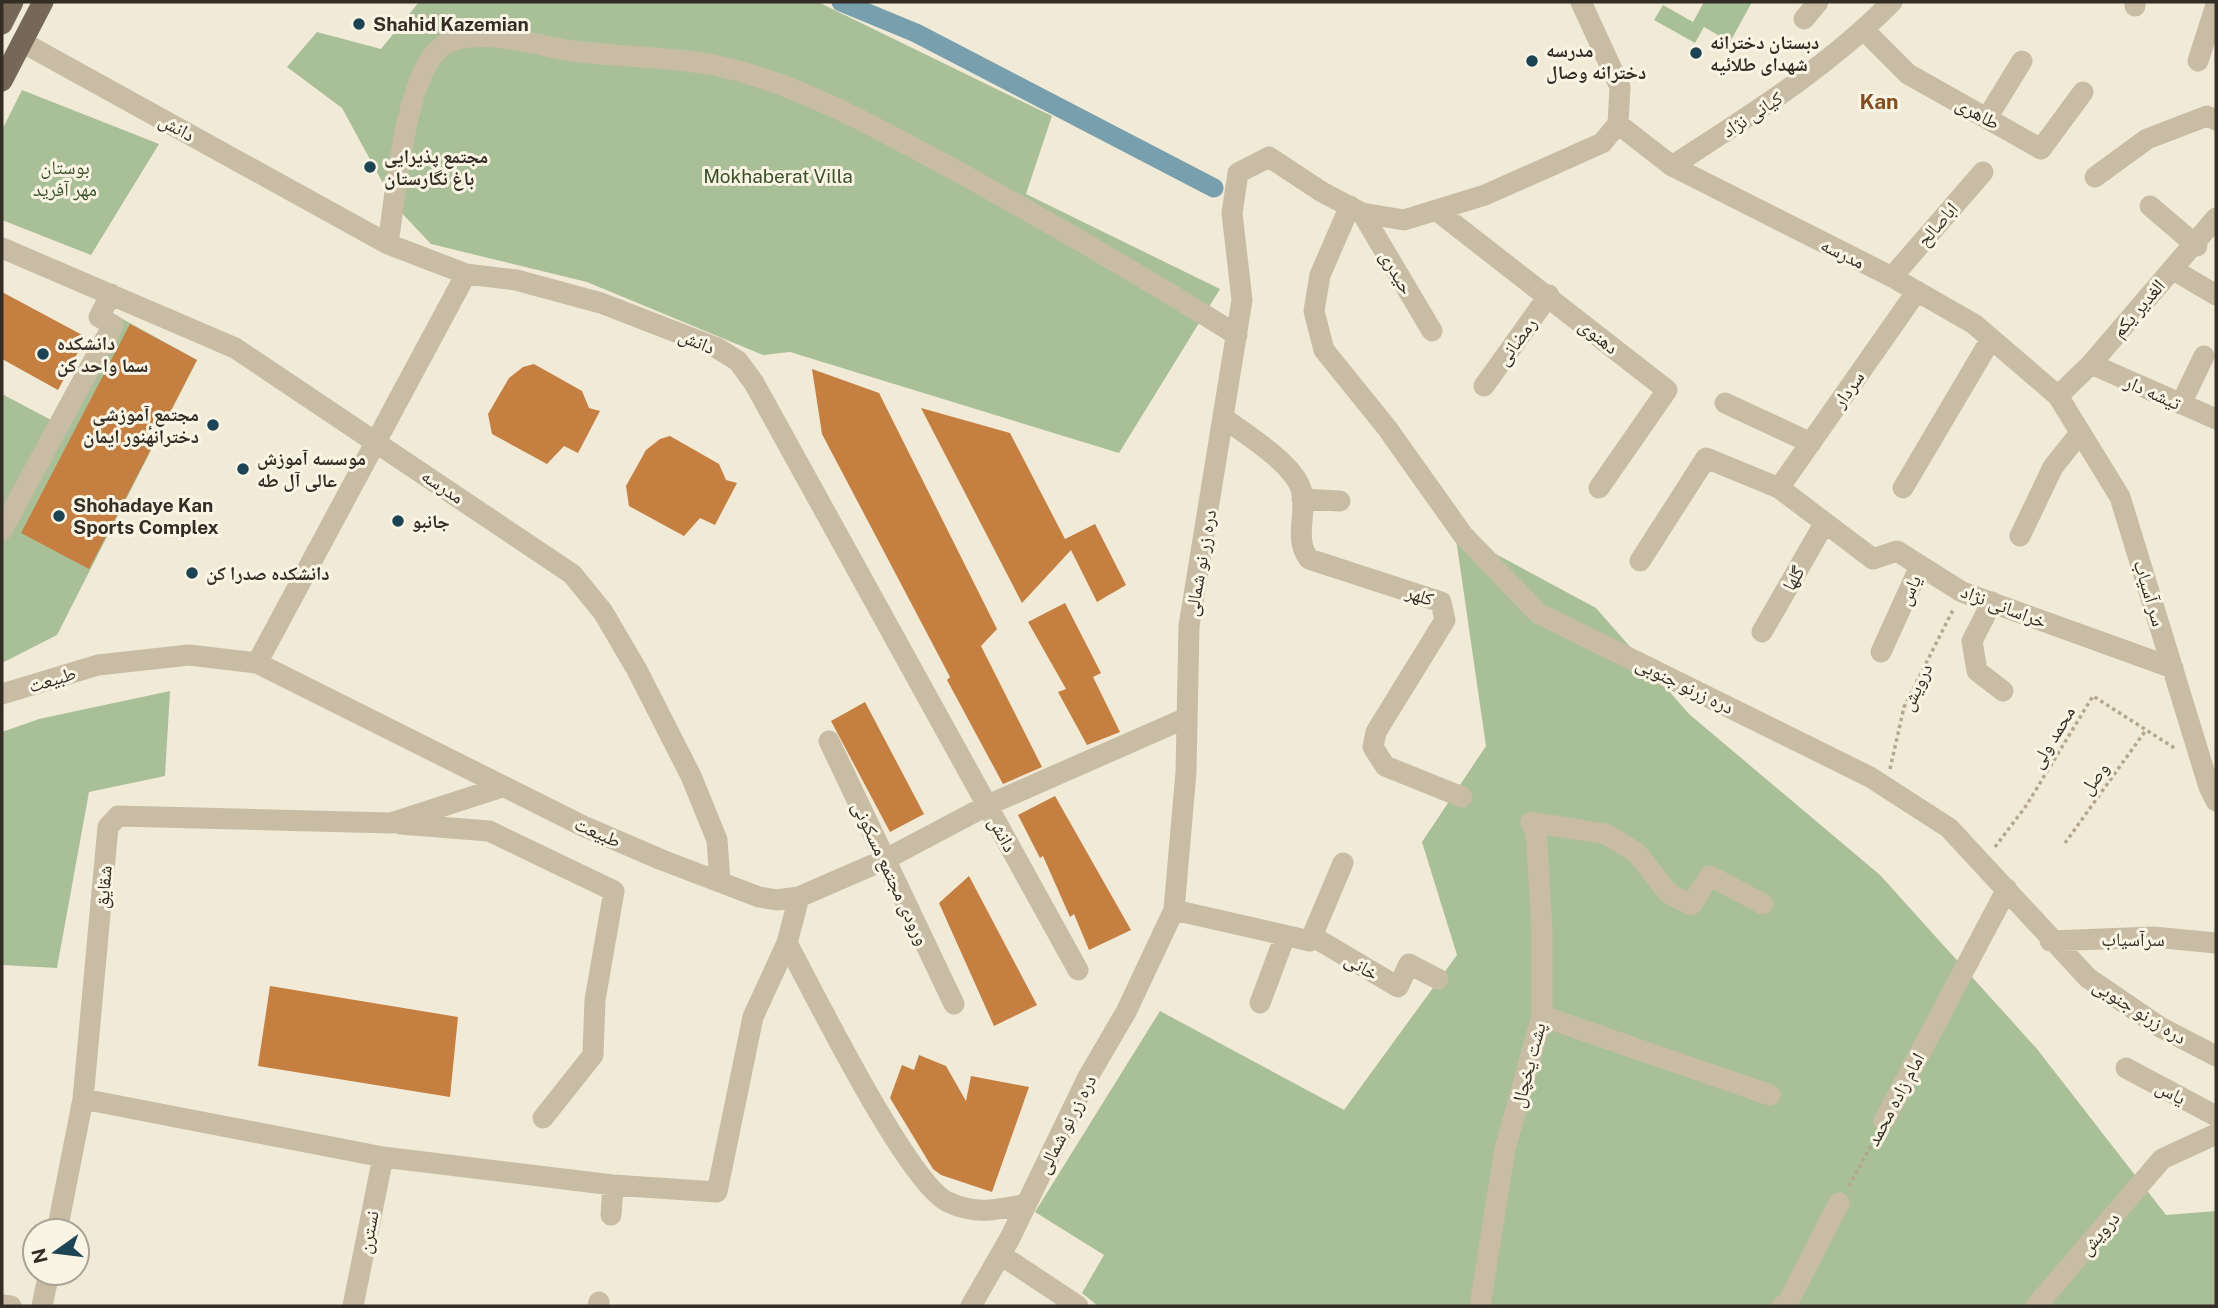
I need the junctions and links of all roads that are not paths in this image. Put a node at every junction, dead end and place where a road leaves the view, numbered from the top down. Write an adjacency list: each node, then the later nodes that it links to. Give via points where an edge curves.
1 (13, 2): 8 (main road)
2 (43, 2): 10 (main road)
3 (1581, 2): 17 (street, via 1620,88)
4 (1818, 2): 7 (street)
5 (1892, 2): 9 (street, کیانی نژاد)
6 (2216, 5): 12 (street)
7 (1804, 19)
8 (2, 24)
9 (1864, 30): 15 (street, طاهری, via 1908,74); 18 (street, کیانی نژاد, via 1790,89)
10 (22, 42): 13 (main road); 25 (street, دانش)
11 (2022, 61): 15 (street)
12 (2198, 61)
13 (2, 81)
14 (2083, 93): 15 (street, طاهری, via 2041,149)
15 (1987, 118)
16 (2216, 120): 20 (street, via 2207,116 2147,139)
17 (1618, 124): 18 (street, مدرسه); 23 (street, دره زر نو شمالی, via 1602,144 1485,195)
18 (1672, 166): 30 (street, مدرسه)
19 (1983, 172): 30 (street, اباصالح)
20 (2095, 177)
21 (2150, 206): 26 (street)
22 (1356, 209): 23 (street, دره زر نو شمالی, via 1404,220); 35 (street, حیدری); 36 (street, دره زر نو شمالی, via 1269,157 1238,173 1231,213 1242,300); 76 (street, دره زرنو جنوبی, via 1320,275 1314,311 1324,350 1387,428 1463,535 1538,613 1886,788 1949,828)
23 (1436, 210): 33 (street, دهنوی)
24 (2216, 218): 26 (street, الغدیر یکم)
25 (388, 244): 29 (street, دانش); 36 (street, via 407,124 430,61 440,47 477,35 742,71 892,136 1121,263)
26 (2196, 245): 28 (street, الغدیر یکم)
27 (2, 248): 32 (street, مدرسه)
28 (2172, 270): 34 (street); 39 (street, الغدیر یکم)
29 (466, 274): 47 (street); 71 (street, دانش, via 516,280 601,303 717,348 738,361)
30 (1892, 276): 31 (street, مدرسه)
31 (1917, 291): 37 (street, مدرسه); 48 (street, سردار)
32 (111, 294): 47 (street, مدرسه, via 235,348); 55 (street, via 99,317 113,325)
33 (1549, 295): 40 (street, رمضانی); 49 (street, دهنوی, via 1667,390)
34 (2216, 295)
35 (1432, 331)
36 (1237, 335): 44 (street, دره زر نو شمالی)
37 (1991, 339): 41 (street, مدرسه); 51 (street)
38 (2204, 356): 43 (street)
39 (2091, 364): 41 (street, الغدیر یکم); 43 (street, تیشه دار)
40 (1484, 386)
41 (2058, 396): 46 (street, سر آسیاب)
42 (1725, 403): 48 (street)
43 (2181, 404): 45 (street, تیشه دار)
44 (1224, 418): 52 (street, کلهر, via 1286,468); 66 (street, دره زر نو شمالی, via 1189,626)
45 (2216, 419)
46 (2080, 433): 56 (street, via 2053,467); 63 (street, سر آسیاب, via 2120,497)
47 (376, 440): 62 (street); 75 (street, مدرسه, via 572,574 603,612 691,776 716,840)
48 (1811, 443): 50 (street, سردار)
49 (1599, 488)
50 (1779, 488): 54 (street, خراسانی نژاد); 57 (street, via 1706,458)
51 (1903, 488)
52 (1302, 499): 53 (street); 69 (street, کلهر, via 1301,540 1309,559 1441,601 1445,620 1376,732 1373,747 1385,766)
53 (1340, 501)
54 (1824, 524): 58 (street, خراسانی نژاد, via 1873,559 1897,551); 60 (street, گلها)
55 (2, 530)
56 (2020, 536)
57 (1640, 561)
58 (1920, 566): 59 (street, خراسانی نژاد, via 1962,592); 61 (street, یاس)
59 (1992, 602): 63 (street, خراسانی نژاد); 64 (street, via 1972,641 1977,671)
60 (1762, 632)
61 (1881, 652)
62 (257, 663): 65 (street, طبیعت, via 189,655 98,665); 68 (street, طبیعت)
63 (2173, 668): 70 (street, سر آسیاب)
64 (2003, 691)
65 (2, 694)
66 (1186, 718): 71 (street, طبیعت); 79 (street, دره زر نو شمالی, via 1182,845)
67 (829, 741): 73 (street, ورودی مجتمع مسکونی)
68 (502, 786): 72 (street, شقایق); 75 (street, طبیعت, via 583,826)
69 (1462, 797)
70 (2216, 800)
71 (988, 805): 73 (street, طبیعت); 85 (street, دانش)
72 (391, 823): 93 (street, شقایق, via 118,816 108,827); 95 (street, شقایق, via 489,831 614,891 595,1000 593,1055)
73 (884, 860): 77 (street, طبیعت); 88 (street, ورودی مجتمع مسکونی)
74 (1343, 863): 81 (street)
75 (720, 882): 77 (street, طبیعت, via 760,897)
76 (2007, 889): 82 (street, دره زرنو جنوبی); 96 (street, امام زاده محمد)
77 (799, 897): 83 (street)
78 (1763, 904): 89 (street, پشت یخچال, via 1710,876 1690,905 1668,892 1637,853 1606,834 1531,821 1536,830 1542,928)
79 (1174, 910): 80 (street); 101 (street, دره زر نو شمالی)
80 (1285, 936): 81 (street, via 1310,942); 87 (street)
81 (1312, 936): 86 (street, خانی, via 1398,987 1409,964)
82 (2050, 941): 84 (street, سرآسیاب, via 2153,937); 90 (street, دره زرنو جنوبی, via 2088,978 2160,1027)
83 (787, 943): 99 (street, via 753,1017 717,1192); 101 (street, via 900,1149 944,1201 986,1212)
84 (2216, 943)
85 (1078, 970)
86 (1438, 979)
87 (1260, 1003)
88 (954, 1004)
89 (1542, 1016): 92 (street); 112 (street, پشت یخچال, via 1505,1149)
90 (2216, 1056)
91 (2126, 1068): 94 (street, یاس)
92 (1770, 1095)
93 (83, 1099): 98 (street); 103 (street, شقایق)
94 (2216, 1116)
95 (543, 1118)
96 (1884, 1121)
97 (2216, 1134): 114 (street, درویش, via 2162,1159)
98 (383, 1157): 99 (street); 110 (street, نسترن)
99 (613, 1185): 102 (street)
100 (1839, 1203): 113 (street)
101 (1026, 1204): 104 (street, دره زر نو شمالی)
102 (611, 1215)
103 (60, 1217)
104 (1001, 1255): 106 (street); 111 (street, دره زر نو شمالی)
105 (46, 1287): 109 (street)
106 (1067, 1303)
107 (2, 1304): 108 (street)
108 (11, 1306)
109 (42, 1306)
110 (353, 1306)
111 (971, 1306)
112 (1480, 1306)
113 (1782, 1306)
114 (2036, 1306)

